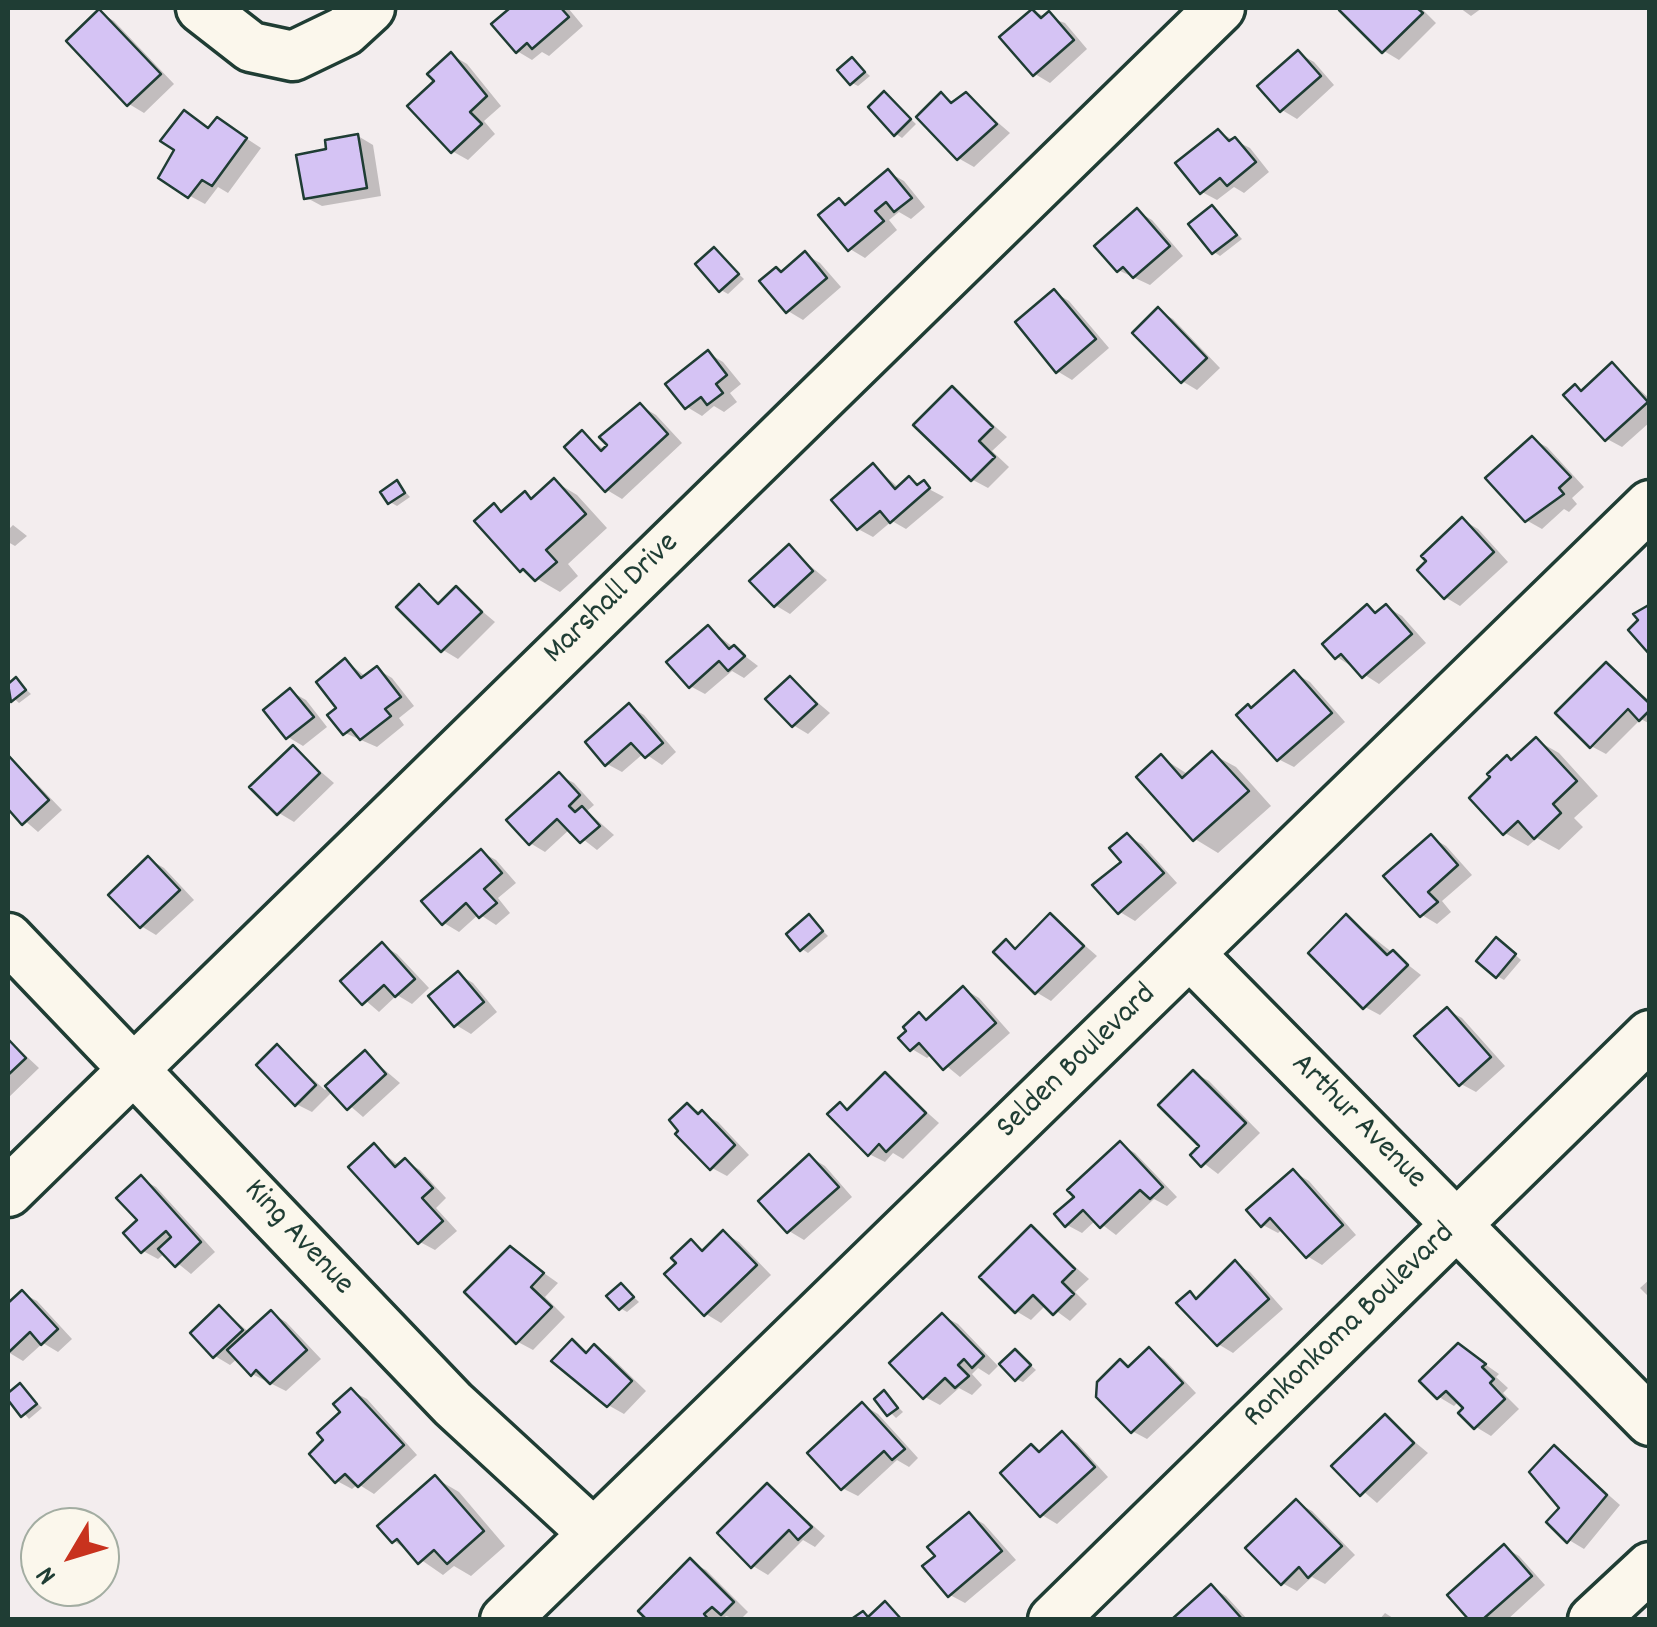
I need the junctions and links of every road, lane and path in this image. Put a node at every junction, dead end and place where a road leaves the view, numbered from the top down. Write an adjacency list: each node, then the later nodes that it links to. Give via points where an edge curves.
1 (201, 8): 2 (street, via 251,47 293,56 345,31)
2 (370, 8)
3 (1220, 8): 8 (street, Marshall Drive)
4 (1650, 505): 6 (street, Selden Boulevard)
5 (8, 938): 8 (street, King Avenue)
6 (1190, 954): 10 (street, Arthur Avenue); 12 (street, Selden Boulevard)
7 (1650, 1035): 10 (street, Ronkonkoma Boulevard)
8 (134, 1068): 9 (street, Marshall Drive); 12 (street, King Avenue, via 453,1404)
9 (8, 1192)
10 (1457, 1223): 11 (street, Arthur Avenue); 15 (street, Ronkonkoma Boulevard)
11 (1650, 1421)
12 (593, 1534): 14 (street, Selden Boulevard)
13 (1650, 1567): 16 (street)
14 (505, 1620)
15 (1052, 1620)
16 (1593, 1620)

